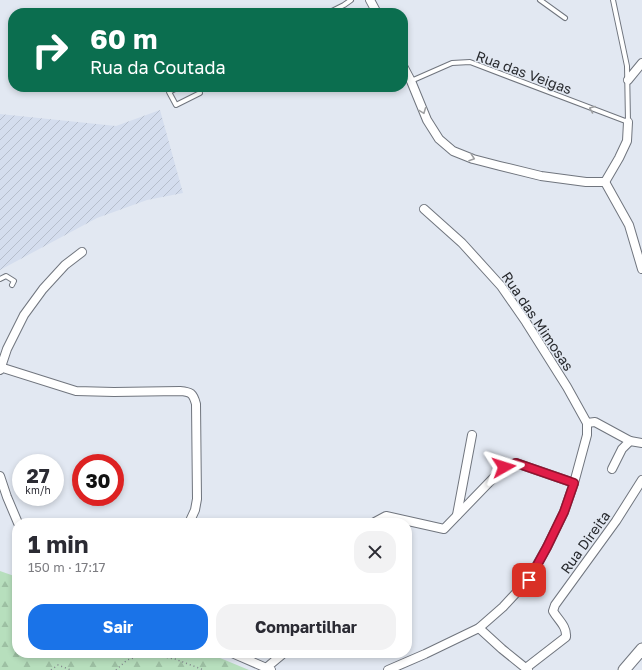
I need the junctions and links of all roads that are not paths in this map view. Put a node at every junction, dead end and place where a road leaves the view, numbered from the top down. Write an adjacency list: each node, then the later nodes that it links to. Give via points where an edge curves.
1 (351, 0): 4 (lane)
2 (540, 0): 5 (lane)
3 (613, 0): 8 (lane, via 628,66)
4 (338, 8)
5 (565, 18)
6 (642, 63): 8 (street)
7 (408, 75): 9 (street)
8 (628, 80): 12 (lane)
9 (411, 81): 12 (lane, Rua das Veigas, one-way to 9, via 470,62 452,63); 13 (street, one-way to 13, via 427,120 439,140 453,151 480,161 541,176)
10 (169, 92): 11 (lane, via 176,105)
11 (200, 92)
12 (628, 122): 13 (street, via 627,141)
13 (605, 182): 16 (street, via 629,225)
14 (424, 209): 20 (street, Rua das Mimosas, via 462,243 501,286 567,387)
15 (82, 252): 19 (street, via 65,265 24,315)
16 (642, 269)
17 (0, 279): 18 (lane, via 6,276 14,281)
18 (12, 285)
19 (0, 368): 30 (street, via 76,391 190,392 196,404 197,499)
20 (587, 423): 22 (street, via 594,422); 27 (street, via 587,436)
21 (472, 435): 28 (street)
22 (630, 441): 23 (street); 24 (street, via 622,449)
23 (642, 443)
24 (612, 469)
25 (0, 476): 29 (street)
26 (642, 480): 39 (street, Rua Direita, via 616,521 555,605 553,611 564,626 566,636)
27 (574, 483): 28 (street, via 516,463 504,467); 34 (street, via 564,512 529,580)
28 (457, 515): 33 (street, via 444,529)
29 (16, 518)
30 (191, 518)
31 (382, 518): 32 (street)
32 (395, 518)
33 (412, 522)
34 (479, 628): 39 (street); 40 (street)
35 (642, 649): 41 (main road)
36 (244, 658): 38 (street)
37 (279, 658): 38 (street)
38 (269, 669)
39 (527, 669)
40 (388, 670)
41 (624, 670)

